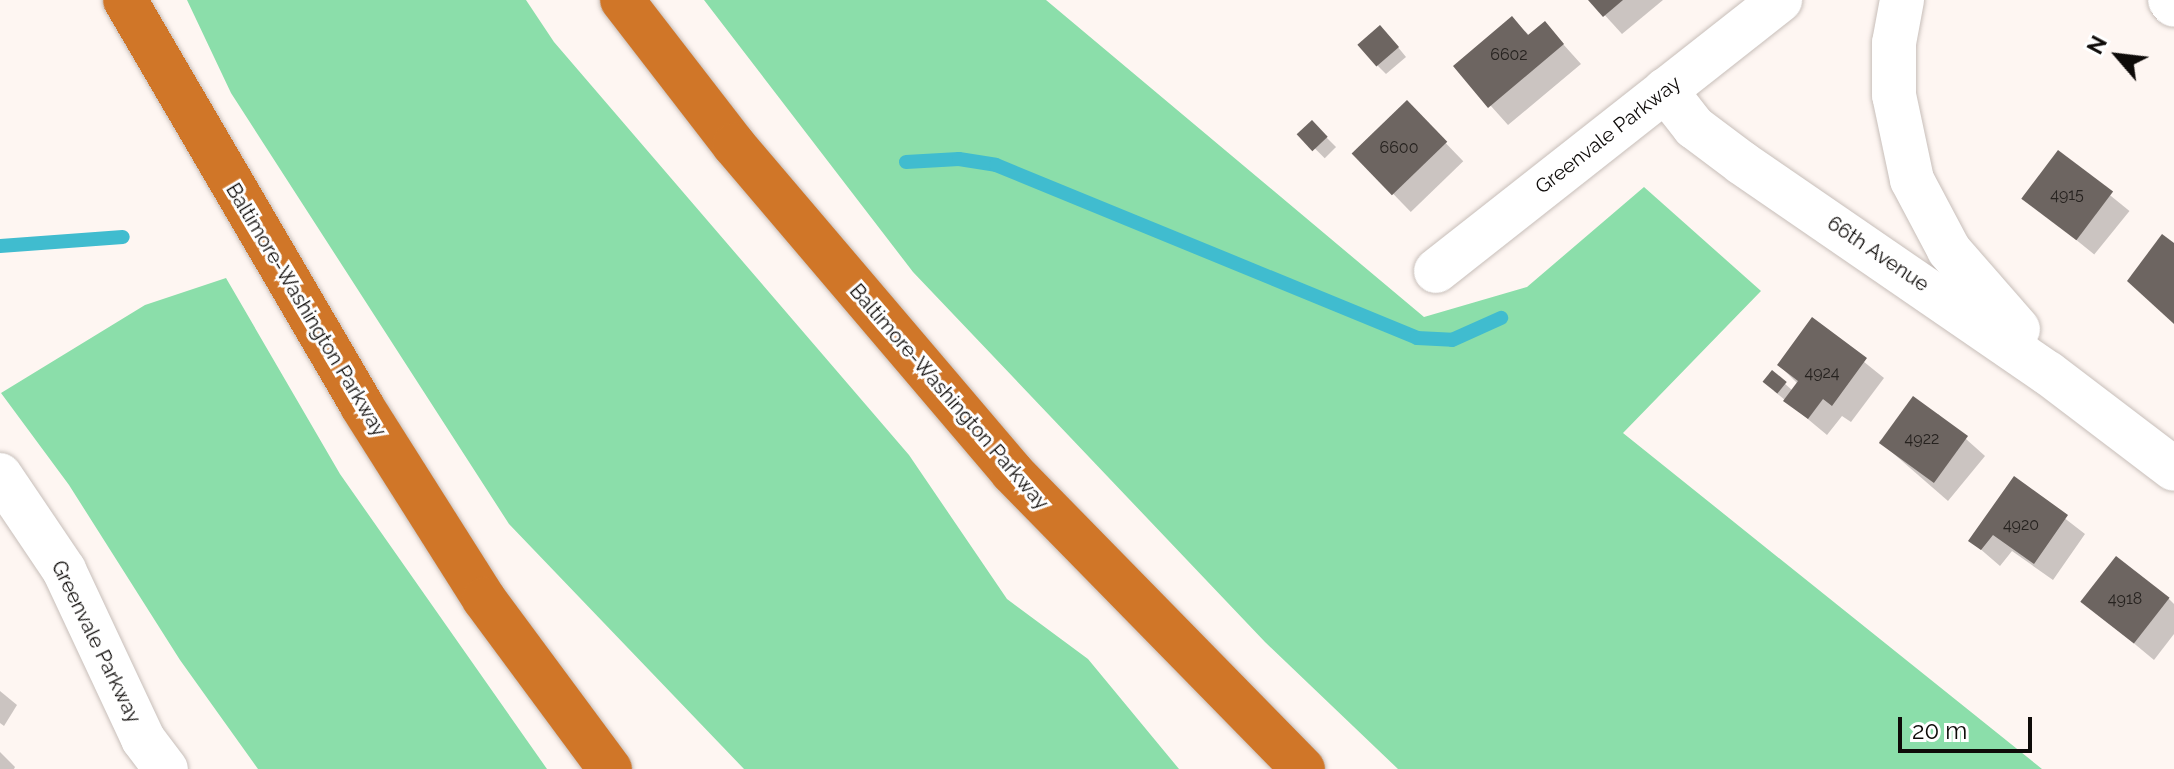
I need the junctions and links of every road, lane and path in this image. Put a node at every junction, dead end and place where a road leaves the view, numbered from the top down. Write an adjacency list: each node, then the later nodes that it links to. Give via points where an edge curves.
1 (125, 0): 13 (highway, Baltimore-Washington Parkway, via 362,406 484,599)
2 (622, 0): 14 (highway, Baltimore-Washington Parkway, via 734,145 1012,472)
3 (1780, 0): 7 (street, Greenvale Parkway)
4 (1902, 0): 9 (street, 66th Avenue, via 1894,43 1894,95 1912,180 1928,216 1967,275)
5 (2170, 0): 6 (street)
6 (2174, 5)
7 (1665, 90): 8 (street, Greenvale Parkway); 9 (street, 66th Avenue, via 1694,127 1742,163 1875,251)
8 (1436, 271)
9 (2097, 411): 10 (street, 66th Avenue)
10 (2174, 469)
11 (0, 475): 12 (street, Greenvale Parkway, via 64,570)
12 (146, 759)
13 (610, 769)
14 (1303, 769)

